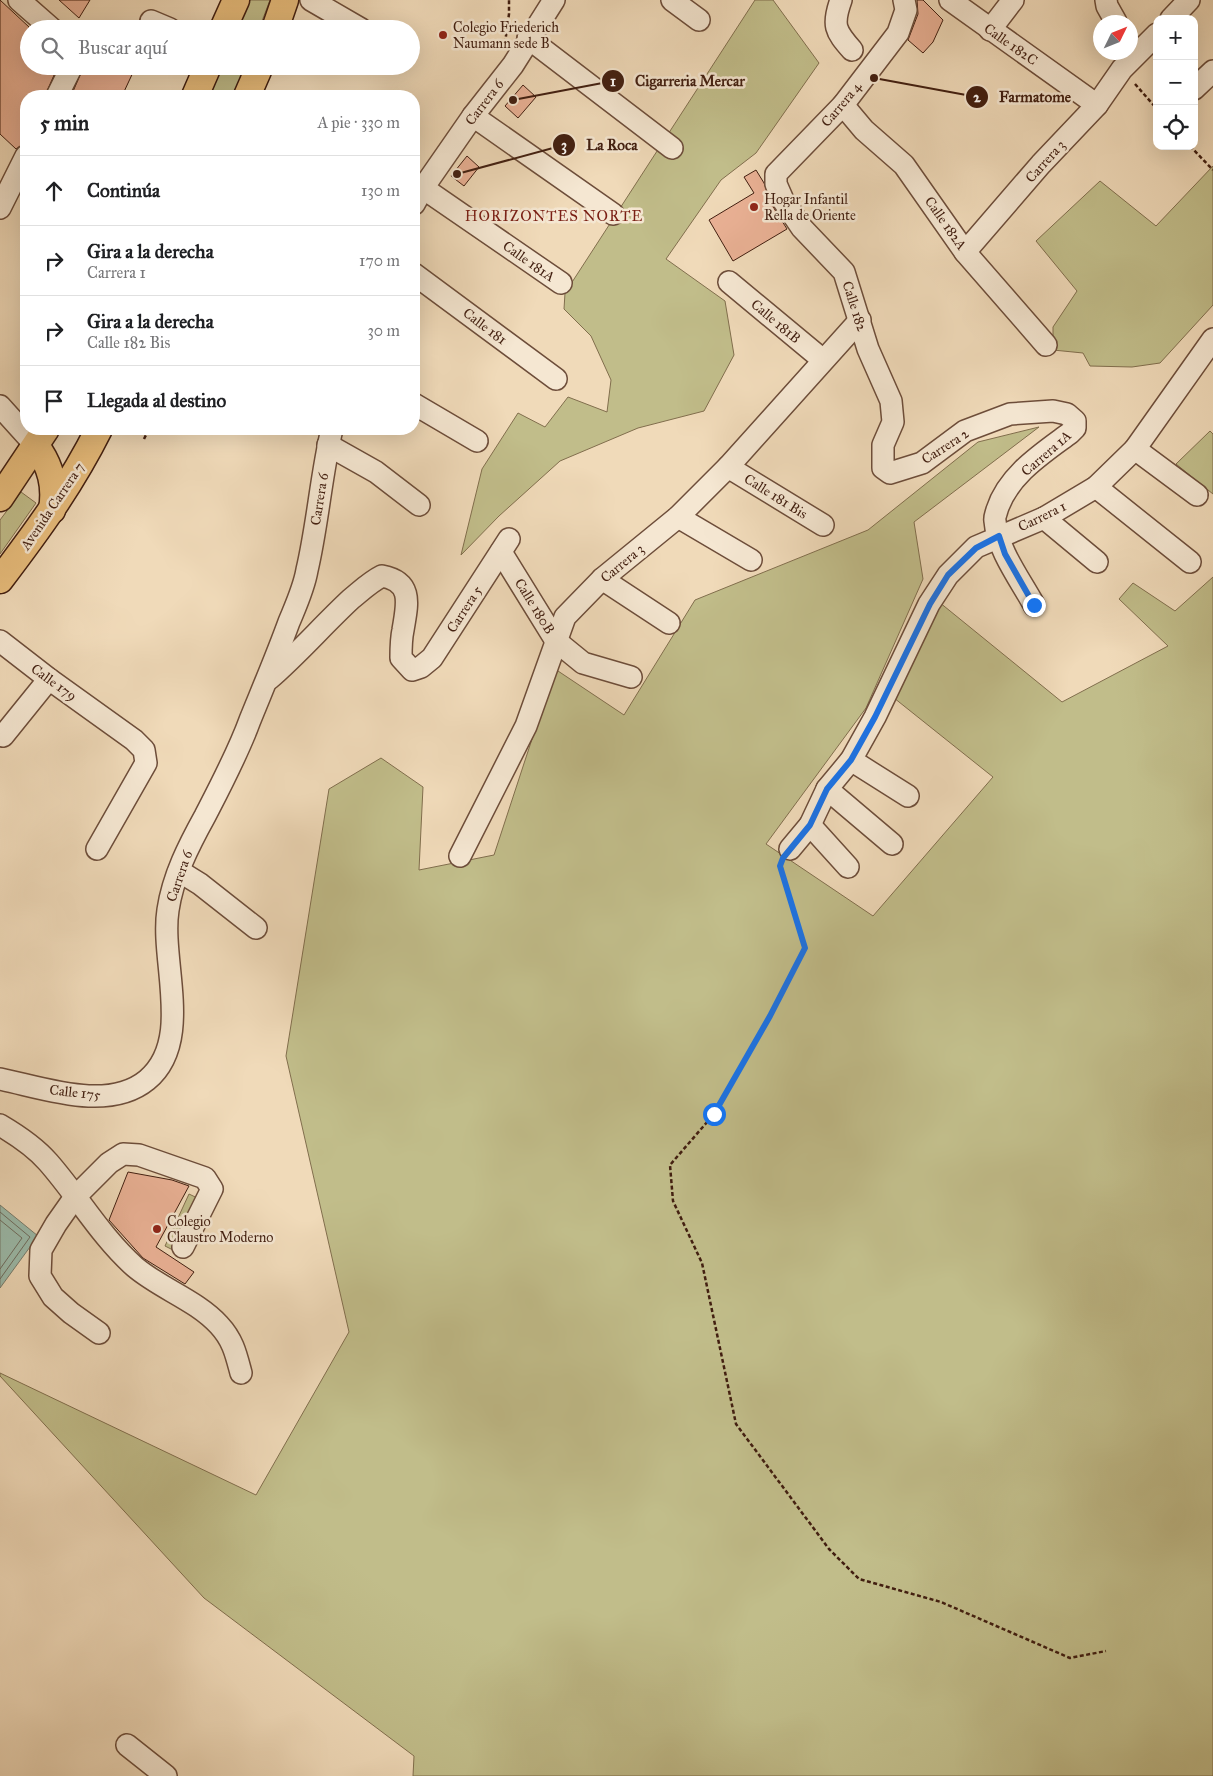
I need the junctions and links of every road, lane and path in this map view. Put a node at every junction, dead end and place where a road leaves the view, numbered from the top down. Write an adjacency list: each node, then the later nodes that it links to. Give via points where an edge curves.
1 (19, 0): 13 (street)
2 (236, 0): 14 (main road)
3 (286, 0): 15 (main road)
4 (311, 0): 16 (street)
5 (554, 0): 20 (street, Carrera 6)
6 (672, 0): 17 (street)
7 (841, 0): 21 (street, via 835,17 839,35)
8 (904, 0): 33 (street, Carrera 4, via 906,10 898,33)
9 (950, 0): 18 (street, Calle 182C)
10 (1013, 0): 18 (street)
11 (1189, 0): 12 (street)
12 (1175, 15)
13 (42, 20)
14 (228, 20)
15 (278, 20)
16 (346, 20)
17 (699, 20)
18 (990, 30): 34 (street, Calle 182C)
19 (1153, 37): 22 (street, Carrera 3)
20 (528, 38): 36 (street, Carrera 6, via 513,64); 37 (street)
21 (852, 50)
22 (1138, 50)
23 (1127, 60): 34 (street, Carrera 3)
24 (1131, 60): 35 (path)
25 (1213, 71): 29 (street)
26 (68, 75): 30 (street)
27 (204, 75): 31 (main road)
28 (256, 75): 32 (main road)
29 (1198, 85)
30 (60, 90)
31 (198, 90)
32 (250, 90)
33 (843, 105): 41 (street, Carrera 4); 47 (street, Calle 182A, via 864,130 904,165)
34 (1097, 105): 47 (street, Carrera 3)
35 (1155, 105)
36 (473, 116): 43 (street, Carrera 6); 46 (street)
37 (672, 148)
38 (1194, 150): 40 (path)
39 (20, 162): 42 (street)
40 (1213, 170)
41 (776, 174): 51 (street, Calle 182, via 776,184 802,228 844,272)
42 (7, 175): 45 (street)
43 (420, 193)
44 (420, 197): 50 (street, Calle 181A)
45 (0, 208)
46 (612, 214)
47 (965, 252): 52 (street, Calle 182A)
48 (420, 278): 55 (street, Calle 181)
49 (729, 282): 54 (street, Calle 181B)
50 (561, 283)
51 (860, 320): 54 (street, Carrera 3); 67 (street, Calle 182, via 868,348 891,401 893,422)
52 (1046, 345)
53 (1210, 351): 66 (street, Carrera 1)
54 (823, 360): 68 (street, Carrera 3)
55 (556, 379)
56 (0, 406): 58 (street)
57 (420, 408): 65 (street)
58 (20, 421)
59 (1074, 421): 67 (street, Carrera 2, via 1067,414 1052,411 1010,414 965,431 922,463 890,473 882,468); 77 (street, Carrera 1A, via 1075,428 1036,458 1006,492 994,520)
60 (97, 435): 73 (main road, Avenida Carrera 7)
61 (146, 435): 64 (path)
62 (41, 437): 71 (main road); 73 (main road, via 52,476)
63 (330, 437): 72 (street); 91 (street, Carrera 6, via 307,571)
64 (144, 438)
65 (477, 442)
66 (1136, 449): 69 (street, Carrera 1); 70 (street)
67 (882, 456)
68 (728, 467): 74 (street, Carrera 3); 76 (street, Calle 181 Bis)
69 (1096, 488): 75 (street, Carrera 1); 81 (street)
70 (1197, 496)
71 (0, 498)
72 (419, 505)
73 (52, 510): 84 (main road, Avenida Carrera 7)
74 (678, 517): 79 (street); 83 (street, Carrera 3)
75 (1044, 518): 77 (street, Carrera 1); 80 (street)
76 (823, 525)
77 (999, 536): 85 (street, via 1005,554); 93 (street, Carrera 1, via 976,548 948,575)
78 (505, 545): 82 (street, Carrera 5, via 432,658 412,670 401,658 407,595 397,580); 88 (street, Calle 180B)
79 (751, 560)
80 (1097, 562)
81 (1190, 562)
82 (382, 576): 91 (street, Carrera 6, via 372,581)
83 (602, 579): 86 (street); 88 (street, Carrera 3, via 565,617)
84 (0, 580)
85 (1034, 605)
86 (670, 623)
87 (0, 641): 90 (street, Calle 179)
88 (556, 641): 89 (street, Calle 180B, via 583,663); 100 (street, Carrera 3, via 526,726)
89 (631, 676)
90 (49, 679): 92 (street); 98 (street, Calle 179, via 144,750 146,763)
91 (265, 682): 102 (street, Carrera 6, via 223,780)
92 (3, 736)
93 (851, 760): 94 (street, Carrera 1); 95 (street)
94 (827, 789): 96 (street, Carrera 1); 97 (street)
95 (908, 796)
96 (810, 825): 99 (street, Carrera 1); 101 (street)
97 (892, 844)
98 (97, 849)
99 (790, 850): 111 (path, via 780,866 805,948 714,1114 670,1165 672,1201 702,1264 736,1424 829,1549 859,1579 941,1602 1070,1658)
100 (460, 856)
101 (848, 867)
102 (178, 871): 103 (street); 105 (street, Carrera 6, via 168,910 166,937 172,1025 160,1064)
103 (256, 928)
104 (0, 1078): 105 (street, Calle 175, via 97,1097 132,1089)
105 (148, 1079)
106 (0, 1125): 107 (street, via 47,1161)
107 (75, 1197): 108 (street, via 109,1163 123,1154 139,1155 205,1178 212,1189); 109 (street, via 41,1250 40,1276 53,1296); 110 (street, via 105,1236 136,1268 196,1306 219,1325 233,1343)
108 (183, 1247)
109 (99, 1332)
110 (240, 1373)
111 (1106, 1651)
112 (127, 1745): 113 (street)
113 (166, 1776)

